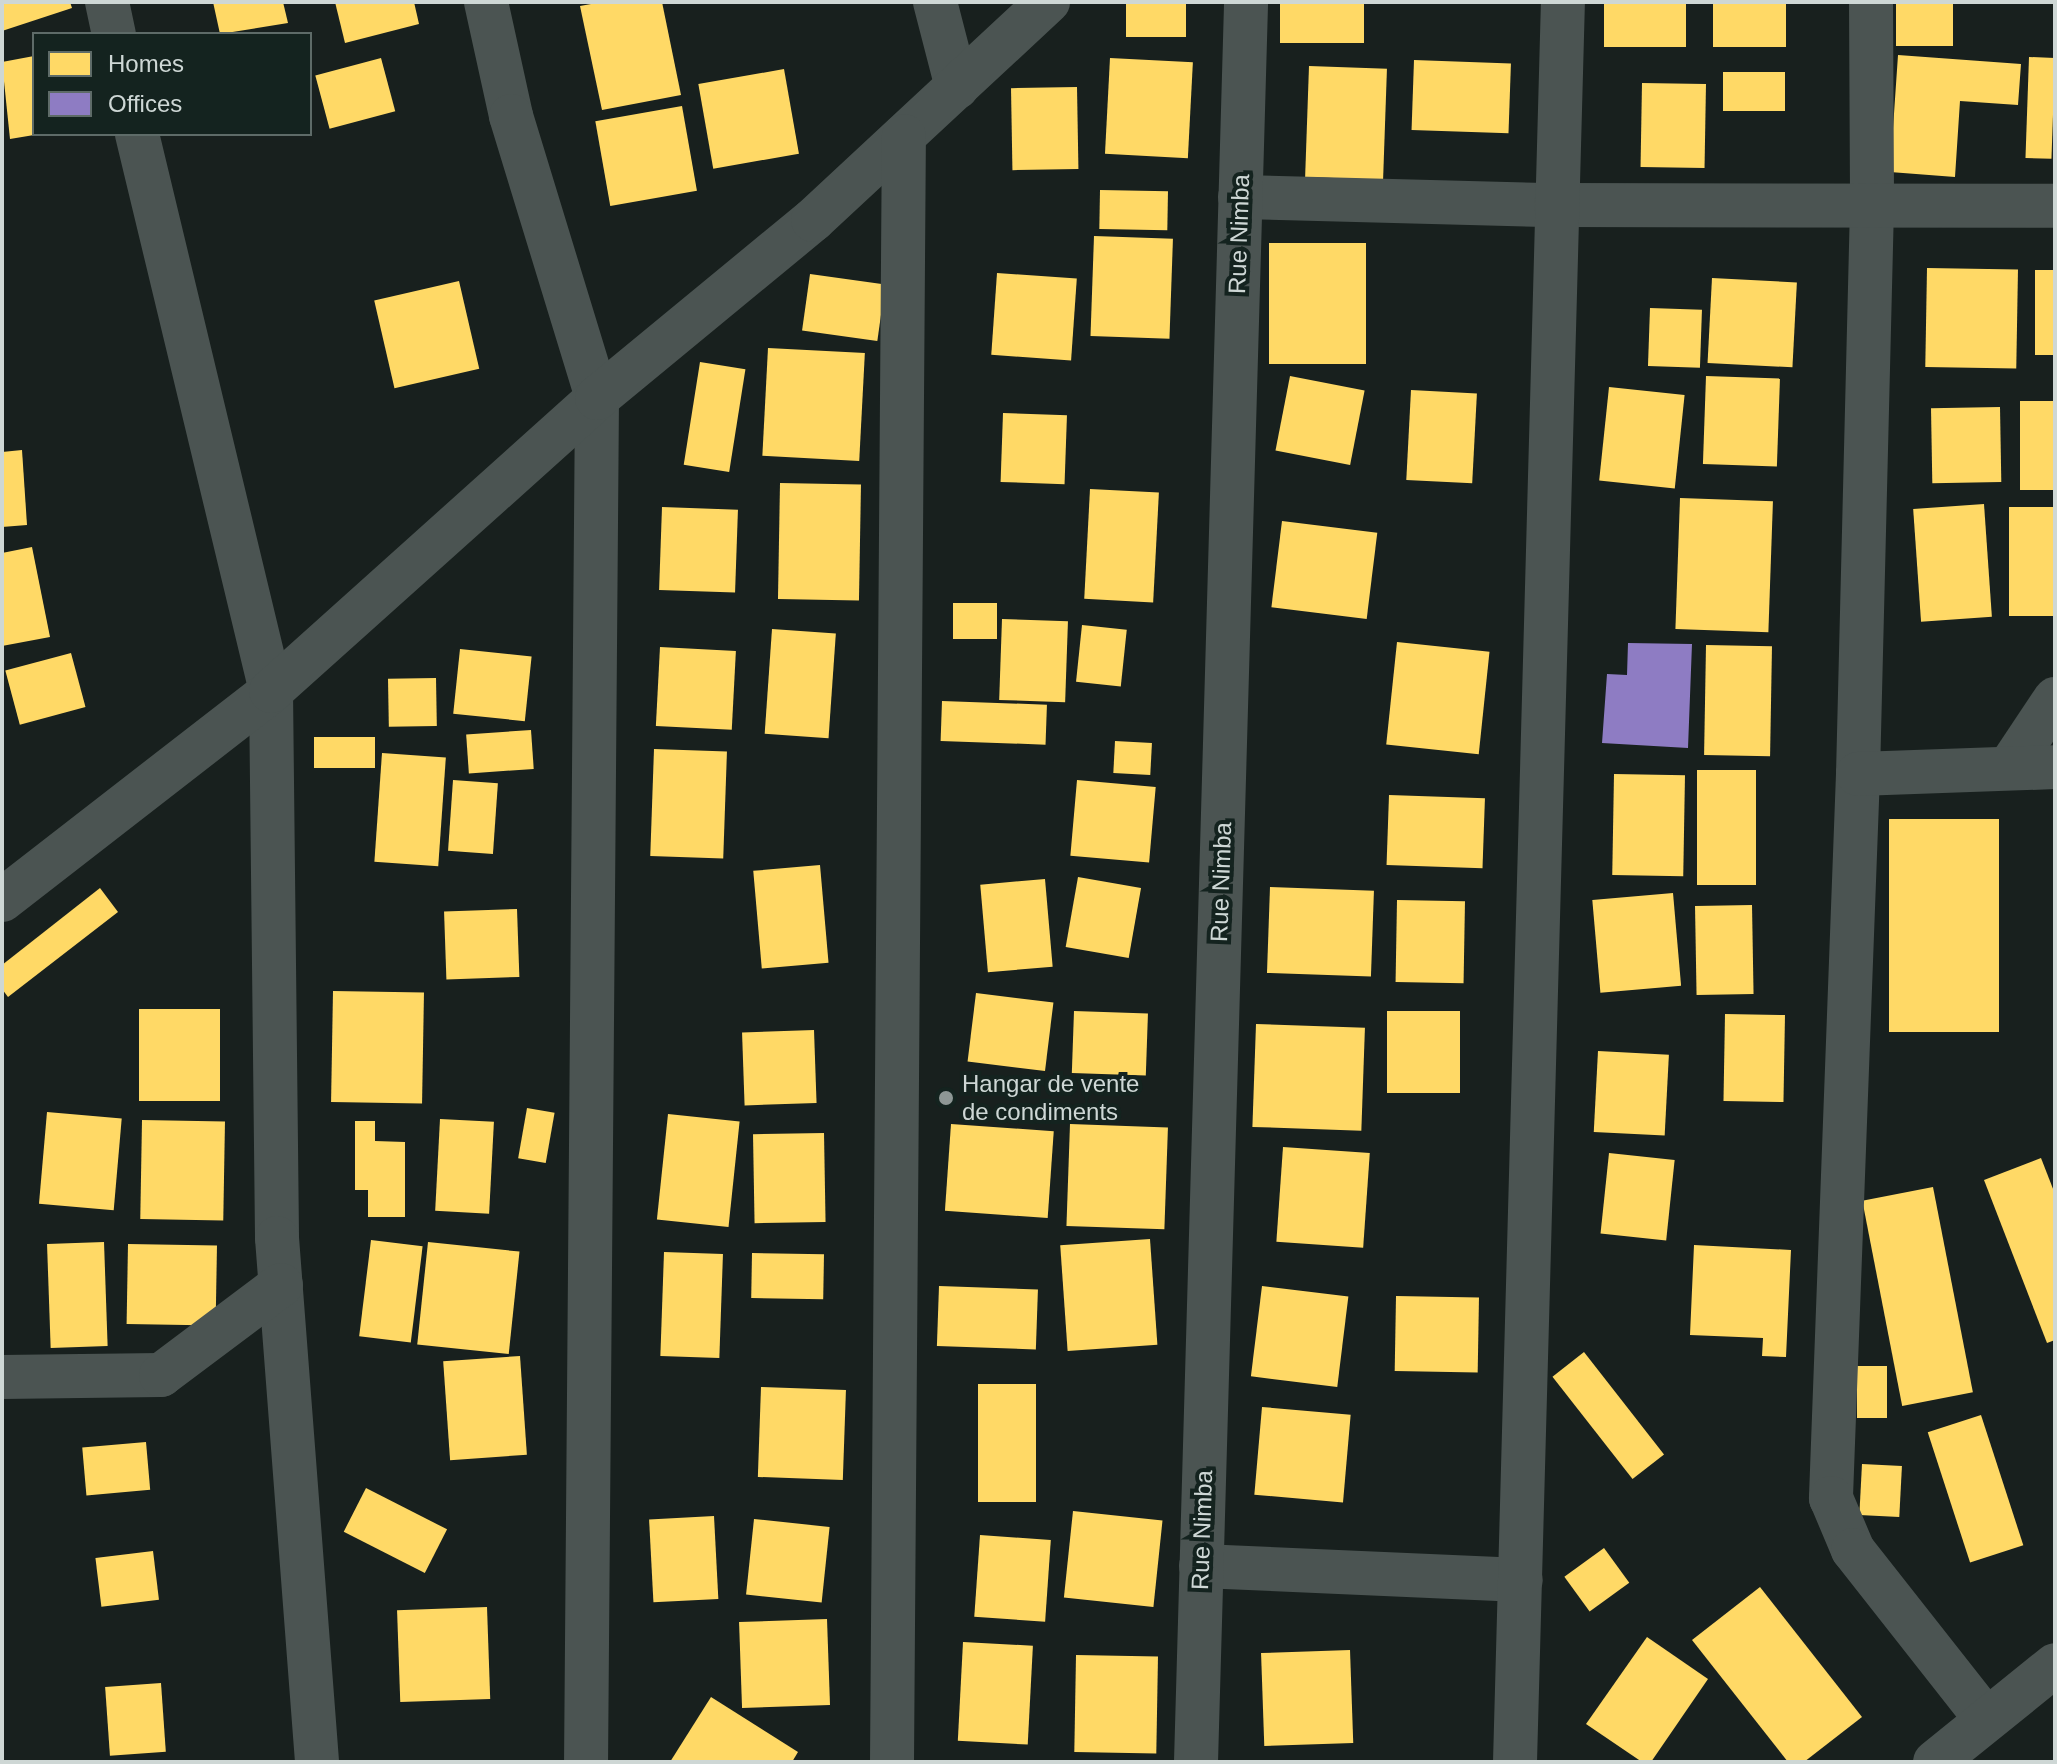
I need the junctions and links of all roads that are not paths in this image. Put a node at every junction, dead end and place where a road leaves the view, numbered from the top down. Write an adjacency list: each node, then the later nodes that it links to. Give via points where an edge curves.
1 (107, 2): 8 (street)
2 (486, 2): 16 (street, via 511,116)
3 (935, 2): 9 (street)
4 (1048, 2): 9 (street)
5 (1246, 2): 12 (street, Rue Nimba)
6 (1563, 2): 13 (street)
7 (1871, 2): 14 (street)
8 (114, 32)
9 (957, 87): 11 (street)
10 (137, 136): 17 (street)
11 (904, 136): 16 (street, via 813,220); 31 (street)
12 (1240, 197): 13 (street); 25 (street, Rue Nimba)
13 (1556, 205): 14 (street); 26 (street)
14 (1872, 206): 15 (street); 21 (street)
15 (2055, 206)
16 (597, 398): 17 (street); 30 (street)
17 (271, 691): 22 (street); 23 (street)
18 (2055, 699): 20 (street)
19 (2055, 767): 20 (street)
20 (2009, 768): 21 (street)
21 (1858, 774): 28 (street, via 1831,1498 1853,1550)
22 (2, 900)
23 (281, 1285): 24 (street, via 161,1375); 29 (street)
24 (2, 1377)
25 (1201, 1566): 26 (street); 32 (street, Rue Nimba)
26 (1521, 1580): 33 (street)
27 (2055, 1665): 28 (street)
28 (1987, 1720): 34 (street)
29 (317, 1762)
30 (586, 1762)
31 (892, 1762)
32 (1196, 1762)
33 (1515, 1762)
34 (1935, 1762)

